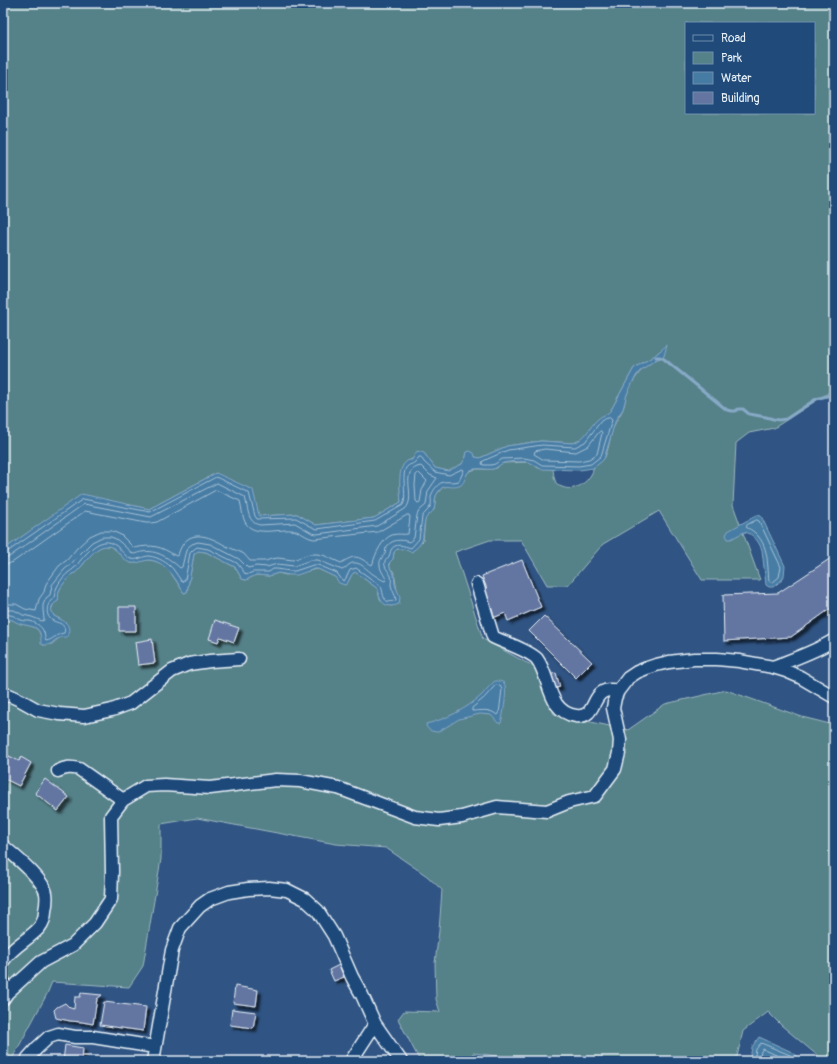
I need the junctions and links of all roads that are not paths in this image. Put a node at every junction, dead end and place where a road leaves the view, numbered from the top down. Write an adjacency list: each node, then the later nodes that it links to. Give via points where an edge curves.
1 (477, 584): 5 (street, via 493,637 536,658 554,700 562,712 577,716 585,715 592,710 597,696 605,690)
2 (834, 640): 4 (street)
3 (239, 660): 6 (street, via 189,664 172,671 131,703 84,716 38,710 9,695)
4 (773, 667): 5 (street, via 717,659 669,662 637,672 628,678); 7 (street, via 800,677)
5 (618, 691): 9 (street, via 613,708 620,740 615,769 595,796 546,811 497,807 462,817 439,820 415,817 338,788 300,781 276,780 210,788 146,786)
6 (3, 696)
7 (834, 697)
8 (58, 771): 9 (street, via 66,767 79,768)
9 (123, 800): 13 (street, via 111,816 111,899 94,923 73,945 41,962)
10 (3, 846): 11 (street, via 36,877 46,894 45,918 41,926)
11 (3, 961)
12 (3, 980): 13 (street)
13 (5, 996)
14 (375, 1024): 15 (street, via 334,936 318,911 305,899 287,890 248,889 210,899 180,928 172,950); 18 (street); 19 (street)
15 (155, 1047): 16 (street, via 58,1034 49,1037); 17 (street)
16 (27, 1061)
17 (153, 1061)
18 (351, 1061)
19 (401, 1061)

